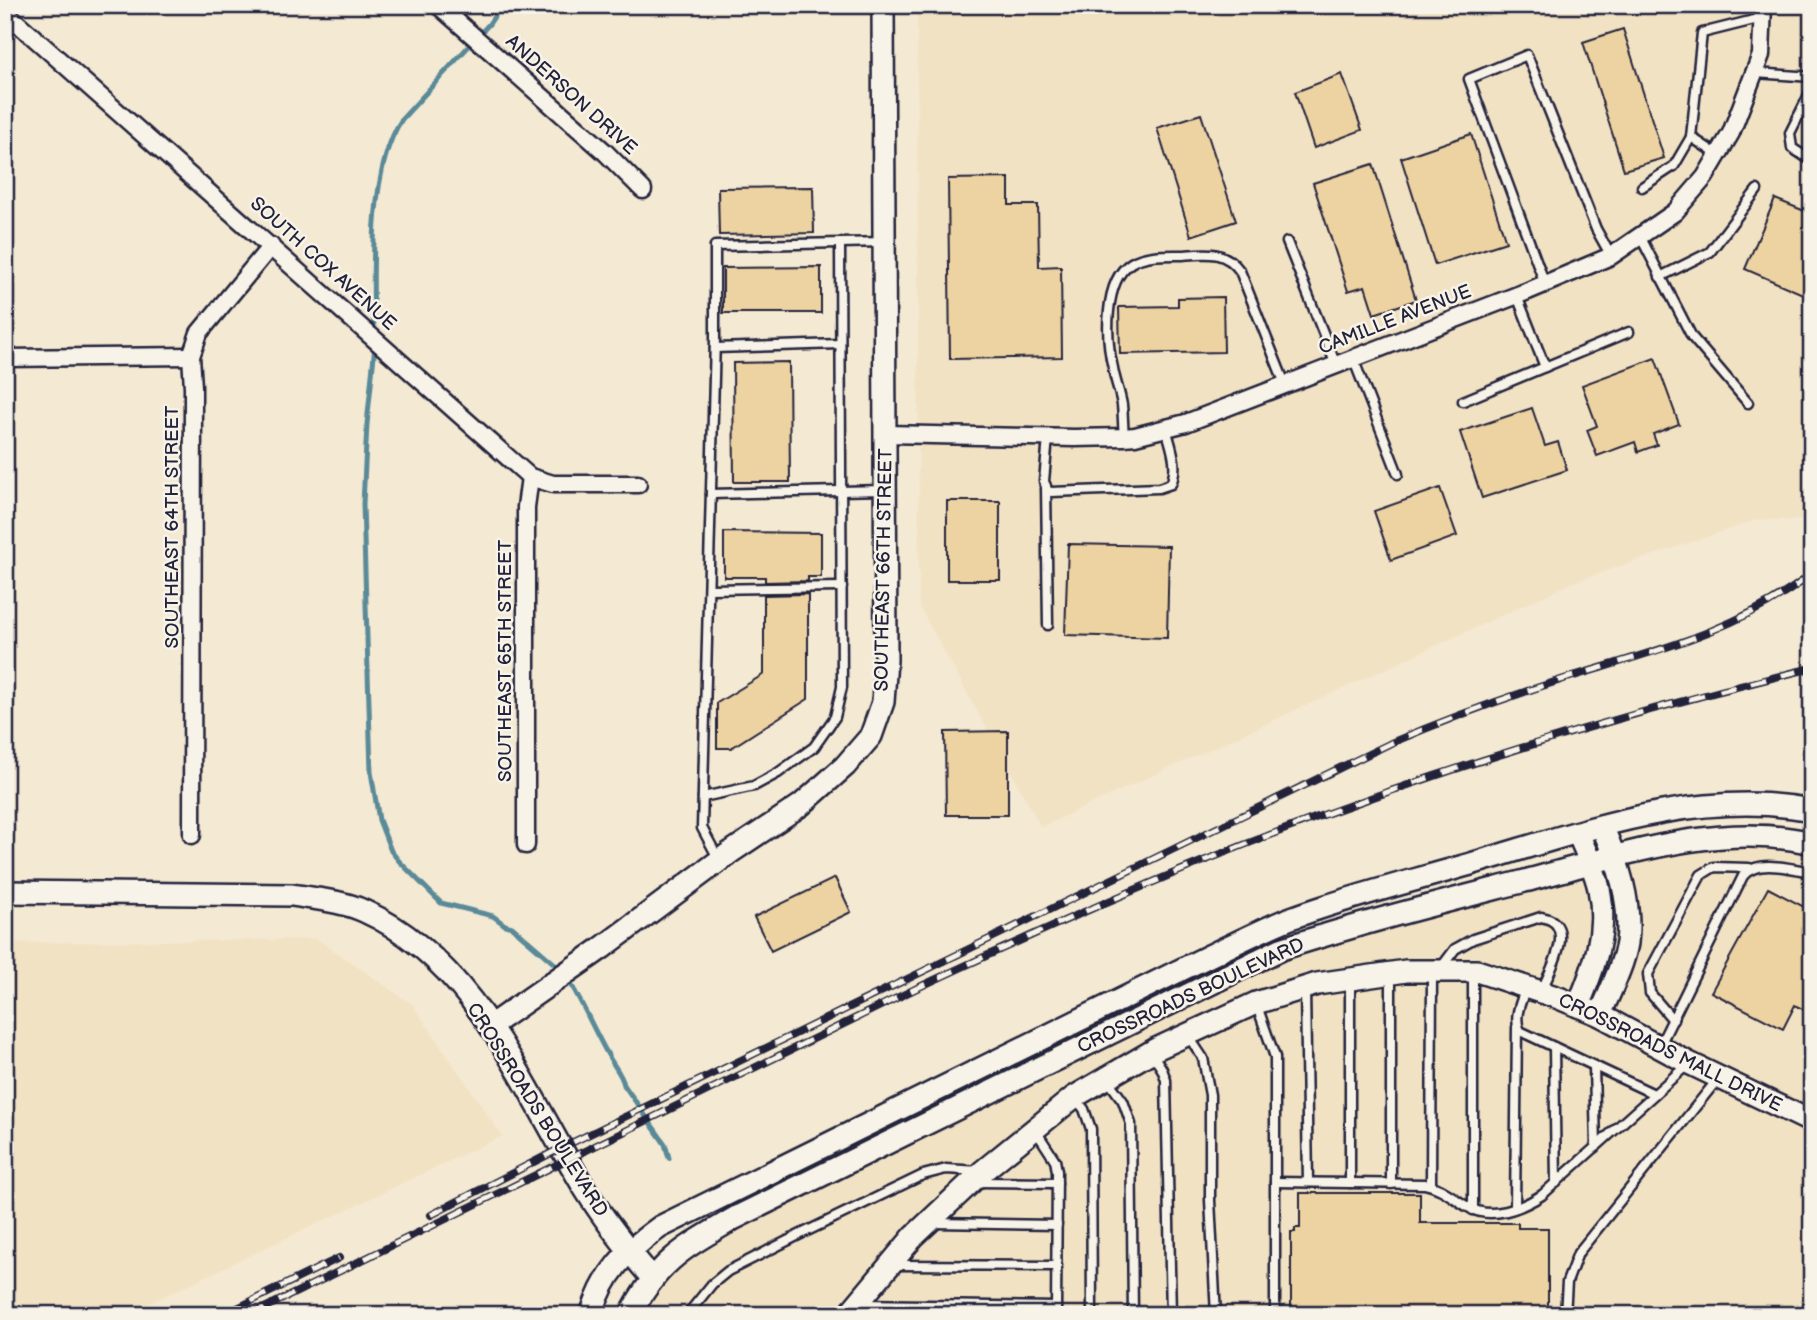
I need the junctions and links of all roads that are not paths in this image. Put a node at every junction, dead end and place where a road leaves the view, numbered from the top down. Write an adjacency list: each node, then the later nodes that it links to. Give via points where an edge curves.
1 (438, 5): 12 (street, ANDERSON DRIVE)
2 (883, 5): 15 (main road, SOUTHEAST 66TH STREET)
3 (5, 12): 18 (street, SOUTH COX AVENUE)
4 (1762, 12): 5 (street, CAMILLE AVENUE, via 1761,55); 8 (lane, via 1702,33)
5 (1755, 73): 6 (lane); 9 (street, CAMILLE AVENUE)
6 (1812, 77)
7 (1812, 89): 10 (lane, via 1790,133 1792,148)
8 (1691, 137): 9 (lane); 11 (lane, via 1674,166)
9 (1718, 155): 14 (street, CAMILLE AVENUE, via 1675,212)
10 (1812, 161)
11 (1643, 187)
12 (643, 190)
13 (1757, 190): 20 (lane, via 1710,252)
14 (1640, 236): 19 (street, CAMILLE AVENUE); 20 (lane)
15 (885, 242): 17 (lane); 35 (main road, SOUTHEAST 66TH STREET)
16 (1287, 242): 29 (lane)
17 (840, 243): 24 (lane); 25 (lane, via 715,246)
18 (271, 246): 26 (street, SOUTHEAST 64TH STREET, via 199,333); 39 (street, SOUTH COX AVENUE)
19 (1611, 256): 21 (street, CAMILLE AVENUE); 21 (lane, via 1527,55 1469,79)
20 (1660, 277): 33 (lane, via 1692,337)
21 (1545, 284): 22 (street, CAMILLE AVENUE)
22 (1517, 296): 28 (street, CAMILLE AVENUE); 30 (lane)
23 (1629, 332): 30 (lane)
24 (841, 344): 25 (lane); 42 (lane)
25 (715, 348): 44 (lane)
26 (191, 356): 27 (street); 53 (street, SOUTHEAST 64TH STREET)
27 (5, 358)
28 (1353, 358): 29 (street, CAMILLE AVENUE); 38 (lane)
29 (1335, 365): 31 (street, CAMILLE AVENUE)
30 (1545, 367): 32 (lane)
31 (1285, 384): 34 (street, CAMILLE AVENUE); 36 (lane, via 1232,260 1201,254 1152,256 1131,263 1111,289 1110,347)
32 (1463, 401)
33 (1748, 403)
34 (1166, 428): 36 (street, CAMILLE AVENUE); 41 (lane, via 1176,464 1171,484 1051,492)
35 (886, 435): 37 (street, CAMILLE AVENUE); 43 (main road, SOUTHEAST 66TH STREET)
36 (1124, 437): 37 (street, CAMILLE AVENUE)
37 (1048, 438): 41 (lane)
38 (1398, 474)
39 (530, 477): 40 (street, SOUTH COX AVENUE, via 553,485); 55 (street, SOUTHEAST 65TH STREET, via 526,507)
40 (638, 484)
41 (1046, 486): 47 (lane)
42 (841, 489): 43 (lane); 44 (lane); 45 (lane)
43 (886, 490): 57 (main road, SOUTHEAST 66TH STREET, via 886,660 883,702 871,736 801,804)
44 (711, 494): 46 (lane)
45 (842, 587): 46 (lane); 49 (lane, via 842,687 835,717 814,747 778,773 754,786)
46 (709, 589): 49 (lane)
47 (1048, 625)
48 (1812, 786): 50 (lane)
49 (703, 797): 57 (lane, via 702,828)
50 (1809, 809): 51 (main road, CROSSROADS BOULEVARD, via 1715,804)
51 (1602, 826): 52 (main road, CROSSROADS BOULEVARD); 56 (main road)
52 (1578, 833): 58 (main road); 99 (main road, CROSSROADS BOULEVARD, via 1291,918 660,1227)
53 (192, 835)
54 (1812, 842): 56 (main road, CROSSROADS BOULEVARD, via 1740,835 1654,846)
55 (526, 845)
56 (1615, 857): 58 (main road, CROSSROADS BOULEVARD); 70 (main road, via 1628,914 1626,945)
57 (719, 860): 73 (main road, SOUTHEAST 66TH STREET)
58 (1590, 864): 69 (main road, via 1602,910 1601,941); 102 (main road, CROSSROADS BOULEVARD, via 1350,926 1281,949 735,1218 682,1249)
59 (1749, 868): 60 (lane); 71 (lane); 71 (lane, via 1714,866 1701,874 1648,974 1650,993)
60 (1812, 873)
61 (5, 892): 73 (main road, CROSSROADS BOULEVARD, via 248,893 332,901 364,911 425,951 459,985)
62 (1435, 971): 63 (main road, CROSSROADS MALL DRIVE); 64 (main road, CROSSROADS MALL DRIVE); 67 (lane, via 1455,949 1473,939 1541,917 1558,925 1559,947); 94 (lane)
63 (1473, 971): 67 (main road, CROSSROADS MALL DRIVE); 96 (lane)
64 (1391, 973): 65 (main road, CROSSROADS MALL DRIVE); 93 (lane)
65 (1350, 980): 66 (main road, CROSSROADS MALL DRIVE); 91 (lane)
66 (1305, 988): 68 (main road, CROSSROADS MALL DRIVE); 89 (lane)
67 (1533, 990): 69 (main road, CROSSROADS MALL DRIVE); 72 (lane, via 1517,1015)
68 (1256, 1003): 74 (main road, CROSSROADS MALL DRIVE); 88 (lane, via 1275,1056)
69 (1578, 1006): 70 (main road, CROSSROADS MALL DRIVE)
70 (1600, 1015): 76 (main road, CROSSROADS MALL DRIVE)
71 (1673, 1020): 76 (lane)
72 (1517, 1024): 75 (lane, via 1520,1031); 95 (lane)
73 (489, 1026): 99 (main road, CROSSROADS BOULEVARD, via 584,1188)
74 (1187, 1035): 77 (main road, CROSSROADS MALL DRIVE); 111 (lane, via 1208,1075)
75 (1554, 1047): 79 (lane); 92 (lane)
76 (1659, 1047): 78 (main road, CROSSROADS MALL DRIVE)
77 (1151, 1052): 81 (main road, CROSSROADS MALL DRIVE); 110 (lane, via 1166,1080)
78 (1689, 1063): 80 (main road, CROSSROADS MALL DRIVE); 82 (lane)
79 (1594, 1066): 82 (lane); 86 (lane)
80 (1719, 1077): 84 (main road, CROSSROADS MALL DRIVE); 113 (lane, via 1578,1252 1567,1282)
81 (1106, 1078): 83 (main road, CROSSROADS MALL DRIVE); 109 (lane, via 1123,1101 1130,1124)
82 (1654, 1094): 86 (lane)
83 (1074, 1097): 85 (main road, CROSSROADS MALL DRIVE); 108 (lane, via 1091,1129)
84 (1812, 1122)
85 (1034, 1128): 87 (main road, CROSSROADS MALL DRIVE); 90 (lane, via 1055,1160)
86 (1596, 1147): 92 (lane)
87 (977, 1177): 90 (lane); 97 (main road, CROSSROADS MALL DRIVE); 107 (lane, via 946,1169 899,1186 727,1271)
88 (1275, 1182): 89 (lane); 112 (lane)
89 (1308, 1182): 91 (lane)
90 (1057, 1183): 98 (lane)
91 (1350, 1183): 93 (lane)
92 (1556, 1183): 95 (lane)
93 (1391, 1184): 94 (lane)
94 (1431, 1185): 96 (lane)
95 (1516, 1208): 96 (lane, via 1486,1213)
96 (1473, 1210)
97 (929, 1223): 98 (lane); 100 (main road, CROSSROADS MALL DRIVE)
98 (1057, 1225): 101 (lane)
99 (628, 1250): 102 (main road, CROSSROADS BOULEVARD); 105 (main road, via 606,1279)
100 (890, 1265): 101 (lane); 103 (main road, CROSSROADS MALL DRIVE)
101 (1057, 1266): 104 (lane)
102 (652, 1278): 106 (main road)
103 (852, 1309): 104 (lane)
104 (1056, 1311)
105 (591, 1315)
106 (630, 1315)
107 (687, 1315)
108 (1092, 1315)
109 (1133, 1315)
110 (1171, 1315)
111 (1216, 1315)
112 (1275, 1315)
113 (1564, 1315)

